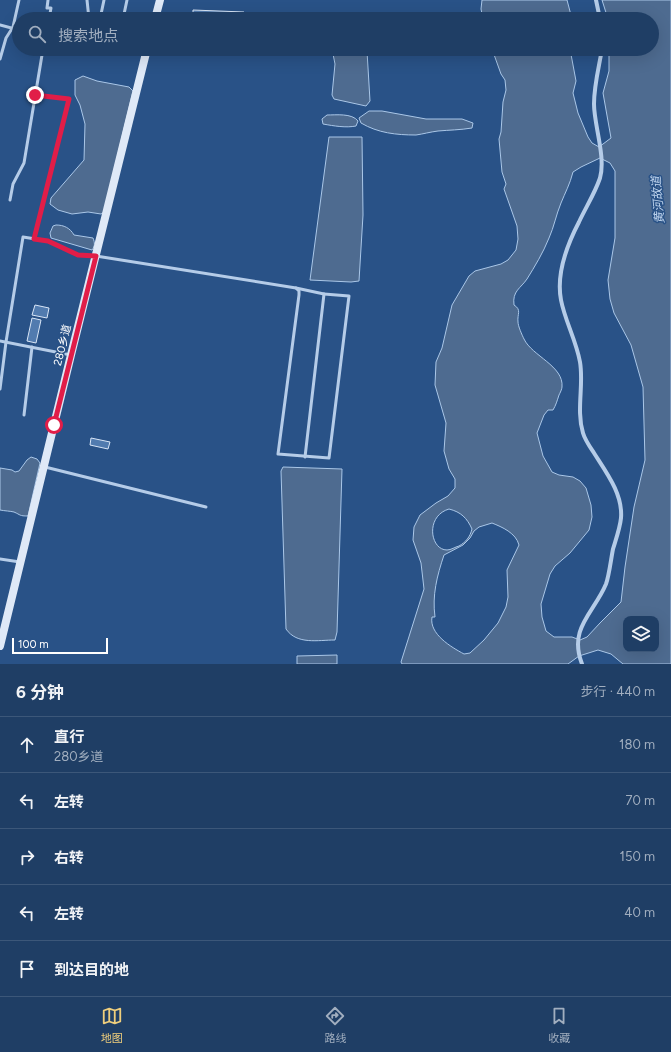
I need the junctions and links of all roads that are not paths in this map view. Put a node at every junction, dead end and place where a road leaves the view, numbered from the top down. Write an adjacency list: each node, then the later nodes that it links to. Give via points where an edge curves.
1 (19, 0): 8 (lane)
2 (48, 0): 9 (lane, via 47,8 51,8)
3 (87, 0): 10 (lane)
4 (104, 0): 11 (lane)
5 (127, 0): 12 (lane)
6 (160, 0): 13 (street)
7 (596, 0): 14 (street)
8 (16, 12)
9 (50, 12)
10 (88, 12)
11 (101, 12)
12 (124, 12)
13 (157, 12)
14 (599, 12)
15 (0, 25): 16 (lane)
16 (12, 28)
17 (12, 29): 21 (lane, via 6,38)
18 (42, 56): 22 (lane)
19 (146, 56): 25 (street, 280乡道)
20 (600, 56): 40 (street, via 595,80 594,103 601,163 599,179 567,250 561,275 561,299 580,363 580,413 583,434 612,482 620,504 621,518 607,582 598,601 583,621 578,649)
21 (0, 59)
22 (35, 95): 23 (lane, via 24,163 13,184); 24 (lane, via 69,99)
23 (10, 200)
24 (34, 239): 25 (lane, via 48,241 78,255); 29 (lane, via 23,237)
25 (96, 256): 26 (lane); 31 (street, 280乡道)
26 (296, 288): 27 (lane); 34 (lane, via 299,295 278,454)
27 (324, 294): 34 (lane); 34 (lane, via 349,296 329,458)
28 (0, 341): 29 (lane)
29 (6, 342): 30 (lane); 32 (lane)
30 (32, 347): 31 (lane); 33 (lane)
31 (71, 355): 35 (street, 280乡道)
32 (0, 389)
33 (24, 415)
34 (305, 457)
35 (44, 466): 36 (lane); 38 (street, 280乡道)
36 (206, 507)
37 (0, 558): 38 (lane)
38 (20, 562): 39 (street, 280乡道)
39 (0, 646)
40 (581, 662)

